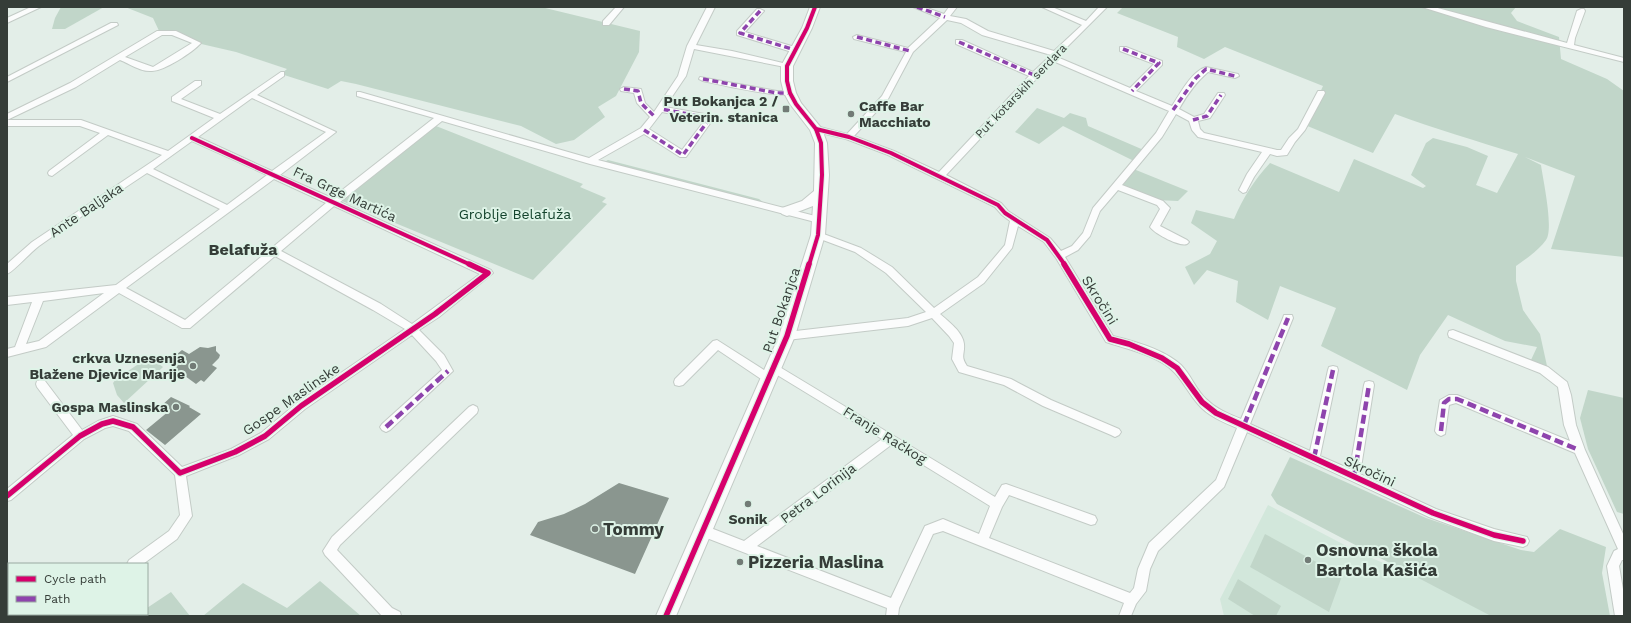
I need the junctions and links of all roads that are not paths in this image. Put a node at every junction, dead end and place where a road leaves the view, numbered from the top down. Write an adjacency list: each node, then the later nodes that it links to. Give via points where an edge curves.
1 (37, 7): 13 (street)
2 (620, 7): 14 (street)
3 (711, 7): 20 (street)
4 (815, 7): 22 (main road)
5 (918, 7): 12 (street)
6 (953, 7): 12 (street)
7 (1046, 7): 16 (street)
8 (1103, 7): 16 (street, Put kotarskih serdara)
9 (1426, 7): 19 (street)
10 (760, 11): 22 (street, via 740,33)
11 (1581, 11): 19 (street)
12 (945, 17): 23 (street); 24 (street, via 963,21 985,33)
13 (7, 21)
14 (606, 23)
15 (114, 24): 32 (street)
16 (1087, 24): 24 (street, Put kotarskih serdara)
17 (857, 37): 23 (street)
18 (959, 42): 29 (street)
19 (1568, 45): 26 (street)
20 (691, 46): 27 (street); 41 (street, via 682,76)
21 (1123, 49): 35 (street, via 1159,63)
22 (795, 50): 27 (main road)
23 (910, 51): 52 (street, via 885,97)
24 (1054, 56): 29 (street, Put kotarskih serdara); 35 (street)
25 (120, 58): 25 (street, via 160,33 173,33 196,43 154,69); 43 (street, via 74,85)
26 (1624, 60)
27 (787, 66): 36 (main road, Put Bokanjca)
28 (281, 74): 39 (street, Ante Baljaka)
29 (1034, 75): 60 (street, Put kotarskih serdara)
30 (1235, 76): 42 (street, via 1206,69 1196,78)
31 (702, 79): 36 (street, via 777,93)
32 (7, 80)
33 (198, 83): 44 (street, via 175,100)
34 (624, 89): 45 (street, via 638,91 637,96 641,105)
35 (1132, 91): 42 (street)
36 (790, 93): 50 (main road, Put Bokanjca)
37 (1321, 93): 54 (street, via 1284,153)
38 (360, 94): 46 (street)
39 (252, 95): 44 (street, Ante Baljaka); 59 (street, via 332,132)
40 (1221, 95): 47 (street, via 1207,116)
41 (661, 109): 45 (street); 49 (street, via 710,118 683,155)
42 (1173, 110): 47 (street); 61 (street, via 1159,135)
43 (7, 117)
44 (220, 117): 53 (street, Ante Baljaka)
45 (655, 117): 49 (street)
46 (440, 118): 56 (street); 64 (street)
47 (1192, 120): 54 (street, via 1201,135)
48 (7, 123): 51 (street, via 81,123)
49 (644, 130): 56 (street)
50 (816, 130): 52 (street, Skročini); 63 (main road, Put Bokanjca, via 821,143)
51 (108, 132): 55 (street); 58 (street)
52 (849, 137): 60 (street, Skročini)
53 (192, 138): 55 (street, Ante Baljaka); 59 (street, Fra Grge Martića)
54 (1267, 151): 62 (street)
55 (169, 154): 57 (street, Ante Baljaka)
56 (590, 162): 66 (street)
57 (146, 169): 65 (street); 73 (street, Ante Baljaka, via 35,244)
58 (52, 173)
59 (274, 175): 64 (street, Fra Grge Martića); 65 (street)
60 (940, 176): 68 (street, Skročini, via 987,198)
61 (1116, 186): 70 (street, via 1160,203 1165,208 1155,227); 72 (street, via 1096,210 1087,234 1074,248)
62 (1243, 190)
63 (821, 193): 66 (main road, via 807,204); 67 (main road, Put Bokanjca)
64 (332, 203): 71 (street); 74 (street, Fra Grge Martića)
65 (228, 209): 75 (street)
66 (787, 211): 67 (street)
67 (819, 220): 69 (main road, Put Bokanjca)
68 (1015, 220): 72 (street, Skročini, via 1046,240); 78 (street, via 1009,246 981,280)
69 (818, 235): 78 (street, via 858,250 889,270); 82 (main road, Put Bokanjca)
70 (1184, 242)
71 (275, 252): 75 (street, via 186,325); 80 (street)
72 (1059, 256): 91 (street, Skročini, via 1110,339 1162,358 1177,368 1202,402)
73 (7, 270)
74 (488, 273): 80 (street, Gospe Maslinske)
75 (118, 288): 76 (street); 83 (street, via 42,344)
76 (39, 297): 77 (street); 83 (street)
77 (7, 301)
78 (932, 314): 82 (street, via 908,322); 94 (street, via 953,333 959,343 957,359 963,369 1008,382 1047,403)
79 (1288, 318): 91 (street)
80 (412, 329): 92 (street, via 440,358 448,371); 99 (street, Gospe Maslinske, via 301,406 265,436 235,452)
81 (1453, 334): 97 (street, via 1544,370 1556,378 1566,395 1570,425)
82 (787, 336): 86 (main road, Put Bokanjca)
83 (19, 350): 84 (street)
84 (7, 353)
85 (1333, 370): 98 (street)
86 (771, 372): 87 (street, Franje Račkog, via 717,344); 96 (street, Franje Račkog); 104 (main road, Put Bokanjca)
87 (679, 382)
88 (41, 384): 95 (street)
89 (1369, 385): 100 (street)
90 (473, 410): 113 (street, via 336,541 328,552 387,612)
91 (1244, 426): 98 (street, Skročini); 111 (street, via 1220,483 1153,547 1144,569 1140,591)
92 (386, 427)
93 (1441, 431): 97 (street, via 1444,403 1457,399)
94 (1115, 432)
95 (80, 436): 99 (street, via 102,424 121,422 134,427); 101 (street)
96 (892, 439): 102 (street, Franje Račkog); 107 (street, Petra Lorinija)
97 (1579, 450): 108 (street)
98 (1314, 458): 100 (street, Skročini)
99 (180, 473): 110 (street, via 186,516 173,535)
100 (1354, 477): 106 (street, Skročini, via 1433,513 1494,535)
101 (7, 496)
102 (997, 504): 103 (street, via 1006,489); 105 (street)
103 (1091, 520)
104 (703, 531): 107 (street); 114 (main road, Put Bokanjca)
105 (982, 541): 111 (street); 112 (street, via 943,525 929,530)
106 (1523, 542)
107 (746, 548): 112 (street)
108 (1624, 550)
109 (1624, 554): 116 (street, via 1618,555 1613,566)
110 (134, 563)
111 (1132, 600): 115 (street)
112 (893, 610)
113 (394, 616)
114 (666, 616)
115 (1125, 616)
116 (1622, 616)

